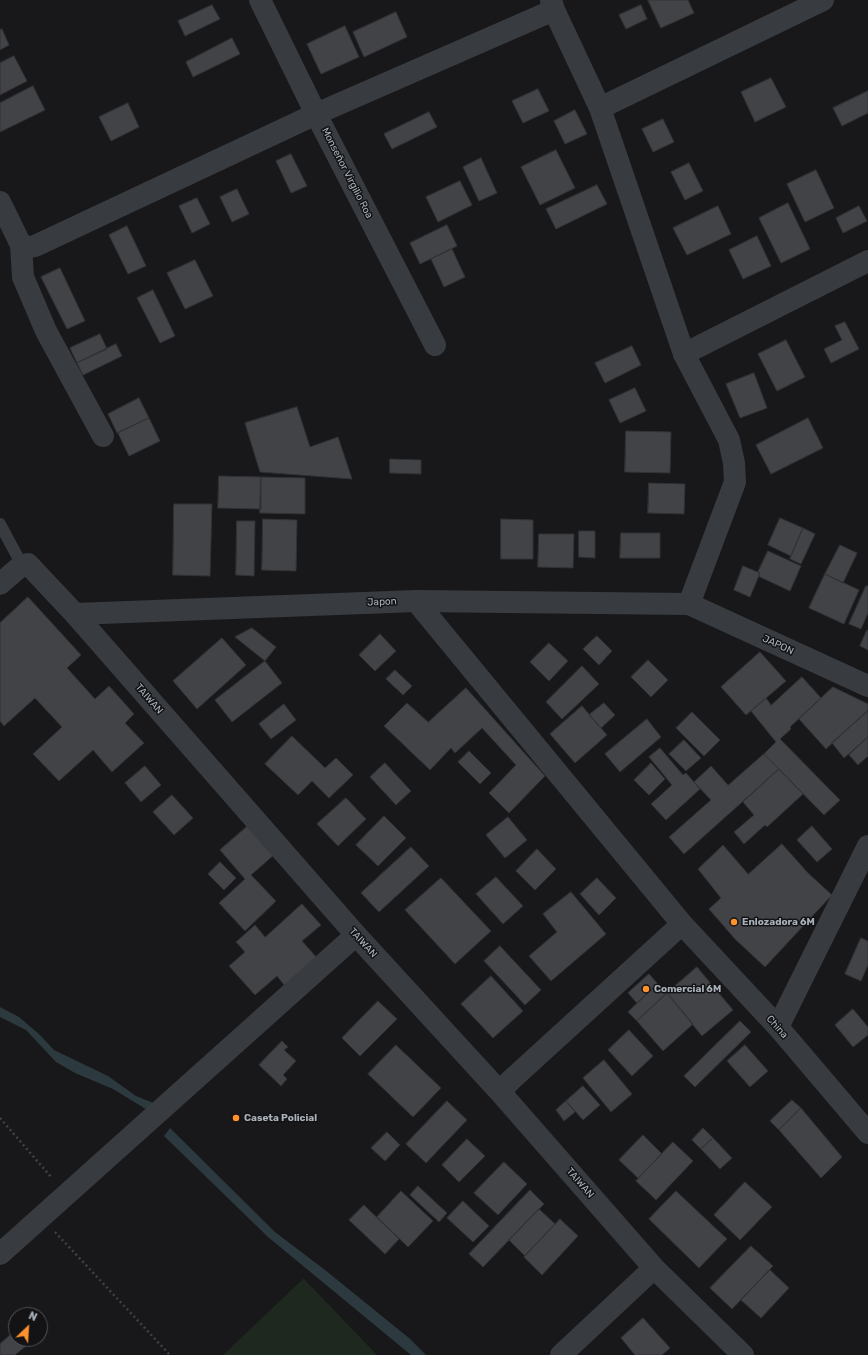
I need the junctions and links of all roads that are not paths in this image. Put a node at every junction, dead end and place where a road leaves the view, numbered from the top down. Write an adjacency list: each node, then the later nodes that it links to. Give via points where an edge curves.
1 (260, 0): 5 (street, Monseñor Virgilio Roa)
2 (823, 0): 4 (street)
3 (552, 5): 4 (street); 5 (street)
4 (600, 108): 10 (street)
5 (316, 114): 7 (street, via 36,246); 9 (street, Monseñor Virgilio Roa)
6 (0, 202): 7 (street)
7 (21, 245): 11 (street, via 23,277 46,331)
8 (868, 261): 10 (street)
9 (435, 345)
10 (684, 354): 16 (street, via 728,440 734,463 735,482)
11 (103, 436)
12 (0, 524): 13 (lane)
13 (22, 565): 14 (street); 17 (street, TAIWAN, via 28,564)
14 (0, 584)
15 (416, 601): 16 (street, Japon); 17 (street, Japon); 20 (street, China)
16 (689, 604): 18 (street, JAPON)
17 (75, 614): 21 (street, TAIWAN)
18 (868, 686)
19 (868, 846): 22 (street)
20 (682, 924): 22 (street, China); 23 (street)
21 (356, 935): 23 (street, TAIWAN); 25 (street)
22 (778, 1027): 24 (street, China)
23 (500, 1092): 26 (street, TAIWAN)
24 (868, 1133)
25 (0, 1254)
26 (654, 1268): 27 (street); 28 (street, TAIWAN)
27 (561, 1355)
28 (743, 1355)

